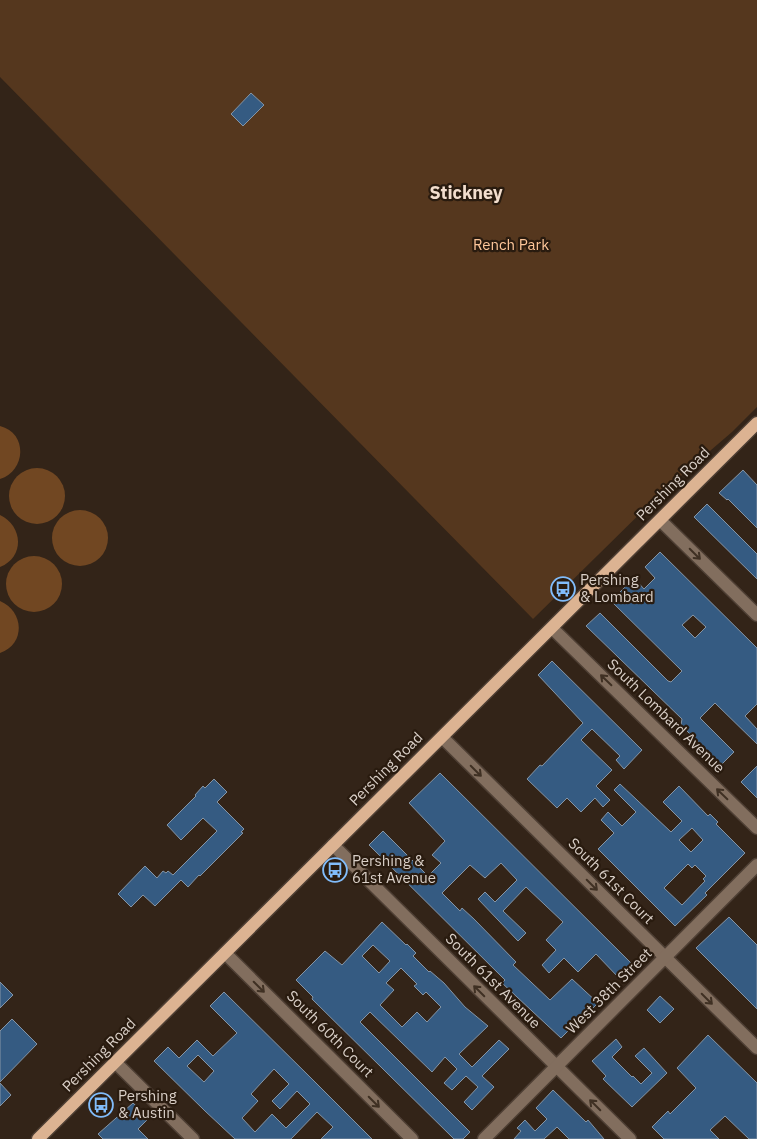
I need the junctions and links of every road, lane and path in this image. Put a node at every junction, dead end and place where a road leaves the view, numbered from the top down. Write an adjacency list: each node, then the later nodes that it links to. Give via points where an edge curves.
1 (757, 423): 2 (main road, Pershing Road)
2 (660, 520): 3 (street, one-way to 3); 4 (main road, Pershing Road)
3 (757, 615)
4 (552, 628): 5 (main road, Pershing Road); 6 (street, South Lombard Avenue, one-way to 4)
5 (442, 737): 7 (main road, Pershing Road); 10 (street, South 61st Court, one-way to 10)
6 (757, 828)
7 (332, 846): 9 (main road, Pershing Road); 13 (street, South 61st Avenue, one-way to 7)
8 (757, 865): 10 (street, West 38th Street)
9 (224, 952): 12 (main road, Pershing Road); 16 (street, South 60th Court, one-way to 16)
10 (665, 958): 11 (street, South 61st Court, one-way to 11); 13 (street, West 38th Street)
11 (757, 1048)
12 (115, 1062): 14 (main road, Pershing Road); 15 (street)
13 (556, 1067): 17 (street, West 38th Street); 18 (street, South 61st Avenue, one-way to 13)
14 (38, 1139)
15 (193, 1139)
16 (412, 1139)
17 (484, 1139)
18 (630, 1139)

